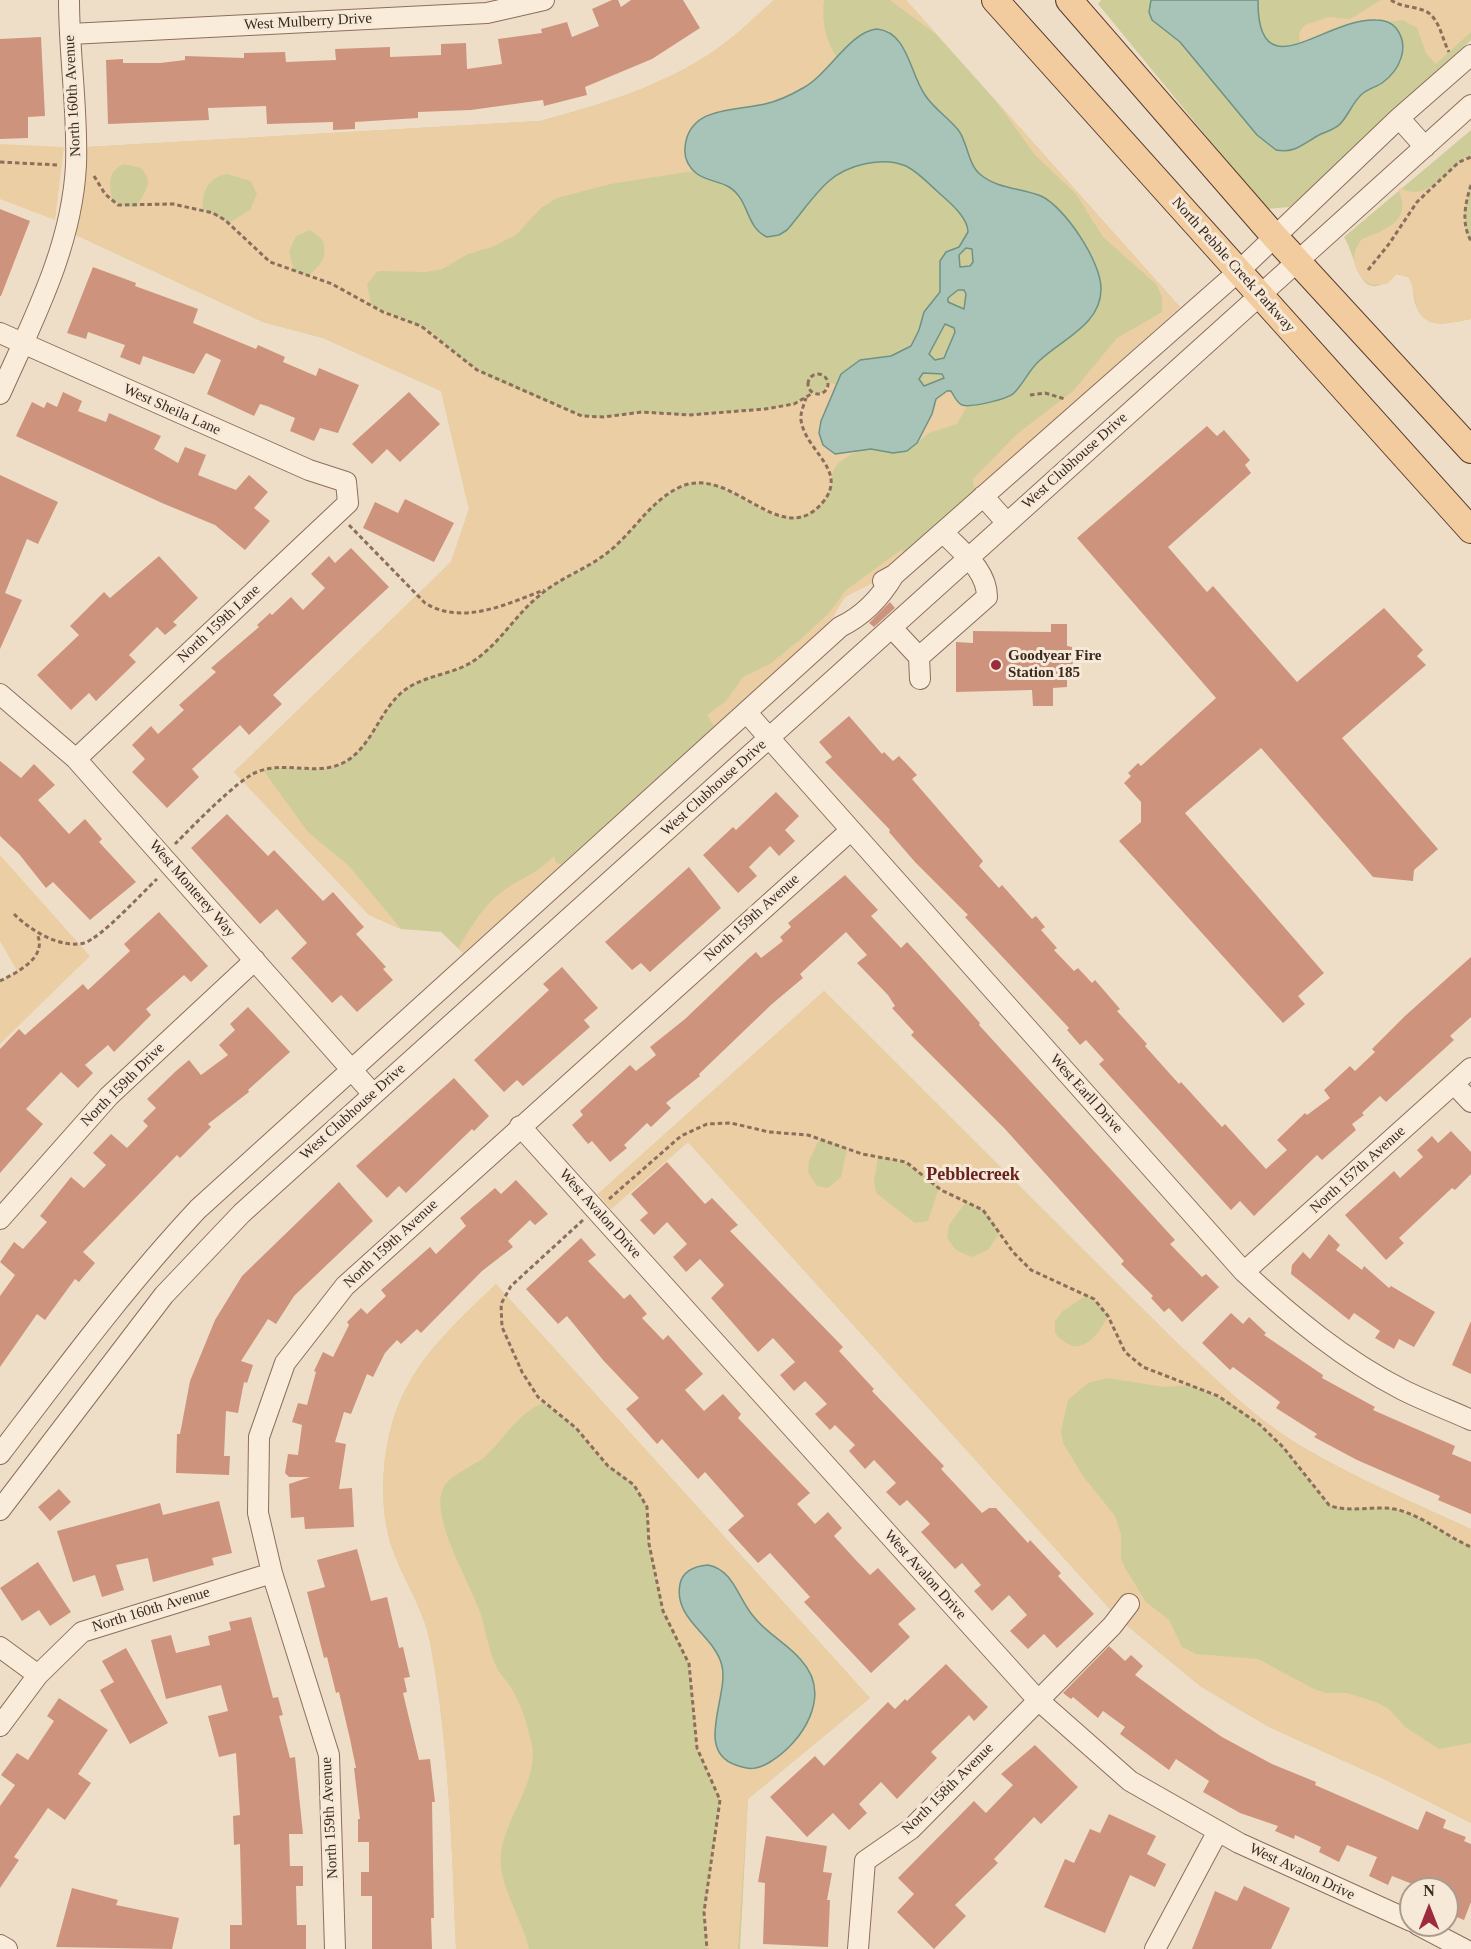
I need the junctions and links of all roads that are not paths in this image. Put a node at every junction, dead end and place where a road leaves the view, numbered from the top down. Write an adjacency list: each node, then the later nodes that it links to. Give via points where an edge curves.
1 (69, 0): 5 (street, North 160th Avenue)
2 (544, 0): 5 (street, West Mulberry Drive, via 488,13)
3 (995, 0): 12 (main road, North Pebble Creek Parkway)
4 (1069, 0): 10 (main road)
5 (70, 34): 15 (street, North 160th Avenue, via 76,167 62,246)
6 (1465, 60): 8 (street)
7 (1471, 105): 9 (street, West Clubhouse Drive)
8 (1398, 118): 9 (street); 10 (street)
9 (1425, 147): 11 (street, West Clubhouse Drive)
10 (1275, 237): 11 (main road); 12 (street)
11 (1299, 261): 13 (street, West Clubhouse Drive); 17 (main road)
12 (1239, 271): 13 (main road, North Pebble Creek Parkway); 19 (street)
13 (1261, 293): 20 (street, West Clubhouse Drive); 21 (main road, North Pebble Creek Parkway)
14 (0, 333): 15 (street, West Sheila Lane)
15 (23, 344): 16 (street, North 160th Avenue); 18 (street, West Sheila Lane, via 309,470)
16 (0, 394)
17 (1471, 450)
18 (346, 482): 30 (street, North 159th Lane, via 348,503)
19 (983, 496): 20 (street); 22 (street)
20 (1007, 523): 23 (street, West Clubhouse Drive)
21 (1471, 530)
22 (943, 532): 23 (street); 28 (street, via 845,611 840,627)
23 (968, 559): 24 (street, West Clubhouse Drive); 25 (street, via 982,573 987,597)
24 (892, 628): 25 (street); 29 (street, West Clubhouse Drive)
25 (919, 657): 26 (street)
26 (920, 679)
27 (0, 694): 30 (street, West Monterey Way)
28 (747, 712): 29 (street, West Earll Drive); 34 (street)
29 (770, 738): 31 (street, West Earll Drive); 36 (street, West Clubhouse Drive)
30 (76, 759): 32 (street, West Monterey Way)
31 (850, 831): 38 (street, North 159th Avenue); 40 (street, West Earll Drive)
32 (255, 960): 34 (street, West Monterey Way); 39 (street, North 159th Drive, via 109,1096)
33 (1471, 1068): 35 (street, North 157th Avenue)
34 (351, 1070): 36 (street, West Monterey Way); 42 (street, via 244,1165 152,1258)
35 (1454, 1084): 37 (street); 40 (street, North 157th Avenue)
36 (373, 1094): 43 (street, West Clubhouse Drive, via 242,1213 164,1295)
37 (1471, 1102)
38 (520, 1126): 44 (street, North 159th Avenue, via 345,1286 285,1363 259,1437 258,1513); 48 (street, West Avalon Drive)
39 (0, 1219)
40 (1245, 1272): 41 (street, West Earll Drive, via 1311,1331 1354,1362 1403,1390)
41 (1471, 1420)
42 (0, 1454)
43 (0, 1510)
44 (272, 1574): 47 (street, North 160th Avenue, via 82,1632); 55 (street, North 159th Avenue, via 329,1755)
45 (1129, 1604): 48 (street, via 1112,1626)
46 (0, 1647): 47 (street)
47 (38, 1676): 49 (street, North 160th Avenue)
48 (1037, 1699): 50 (street, West Avalon Drive, via 1130,1781); 56 (street, North 158th Avenue, via 911,1829 865,1861)
49 (0, 1726)
50 (1218, 1831): 51 (street, West Avalon Drive); 57 (street)
51 (1399, 1916)
52 (1441, 1937): 58 (street)
53 (0, 1945): 54 (street)
54 (7, 1949)
55 (335, 1949)
56 (858, 1949)
57 (1155, 1949)
58 (1464, 1949)

